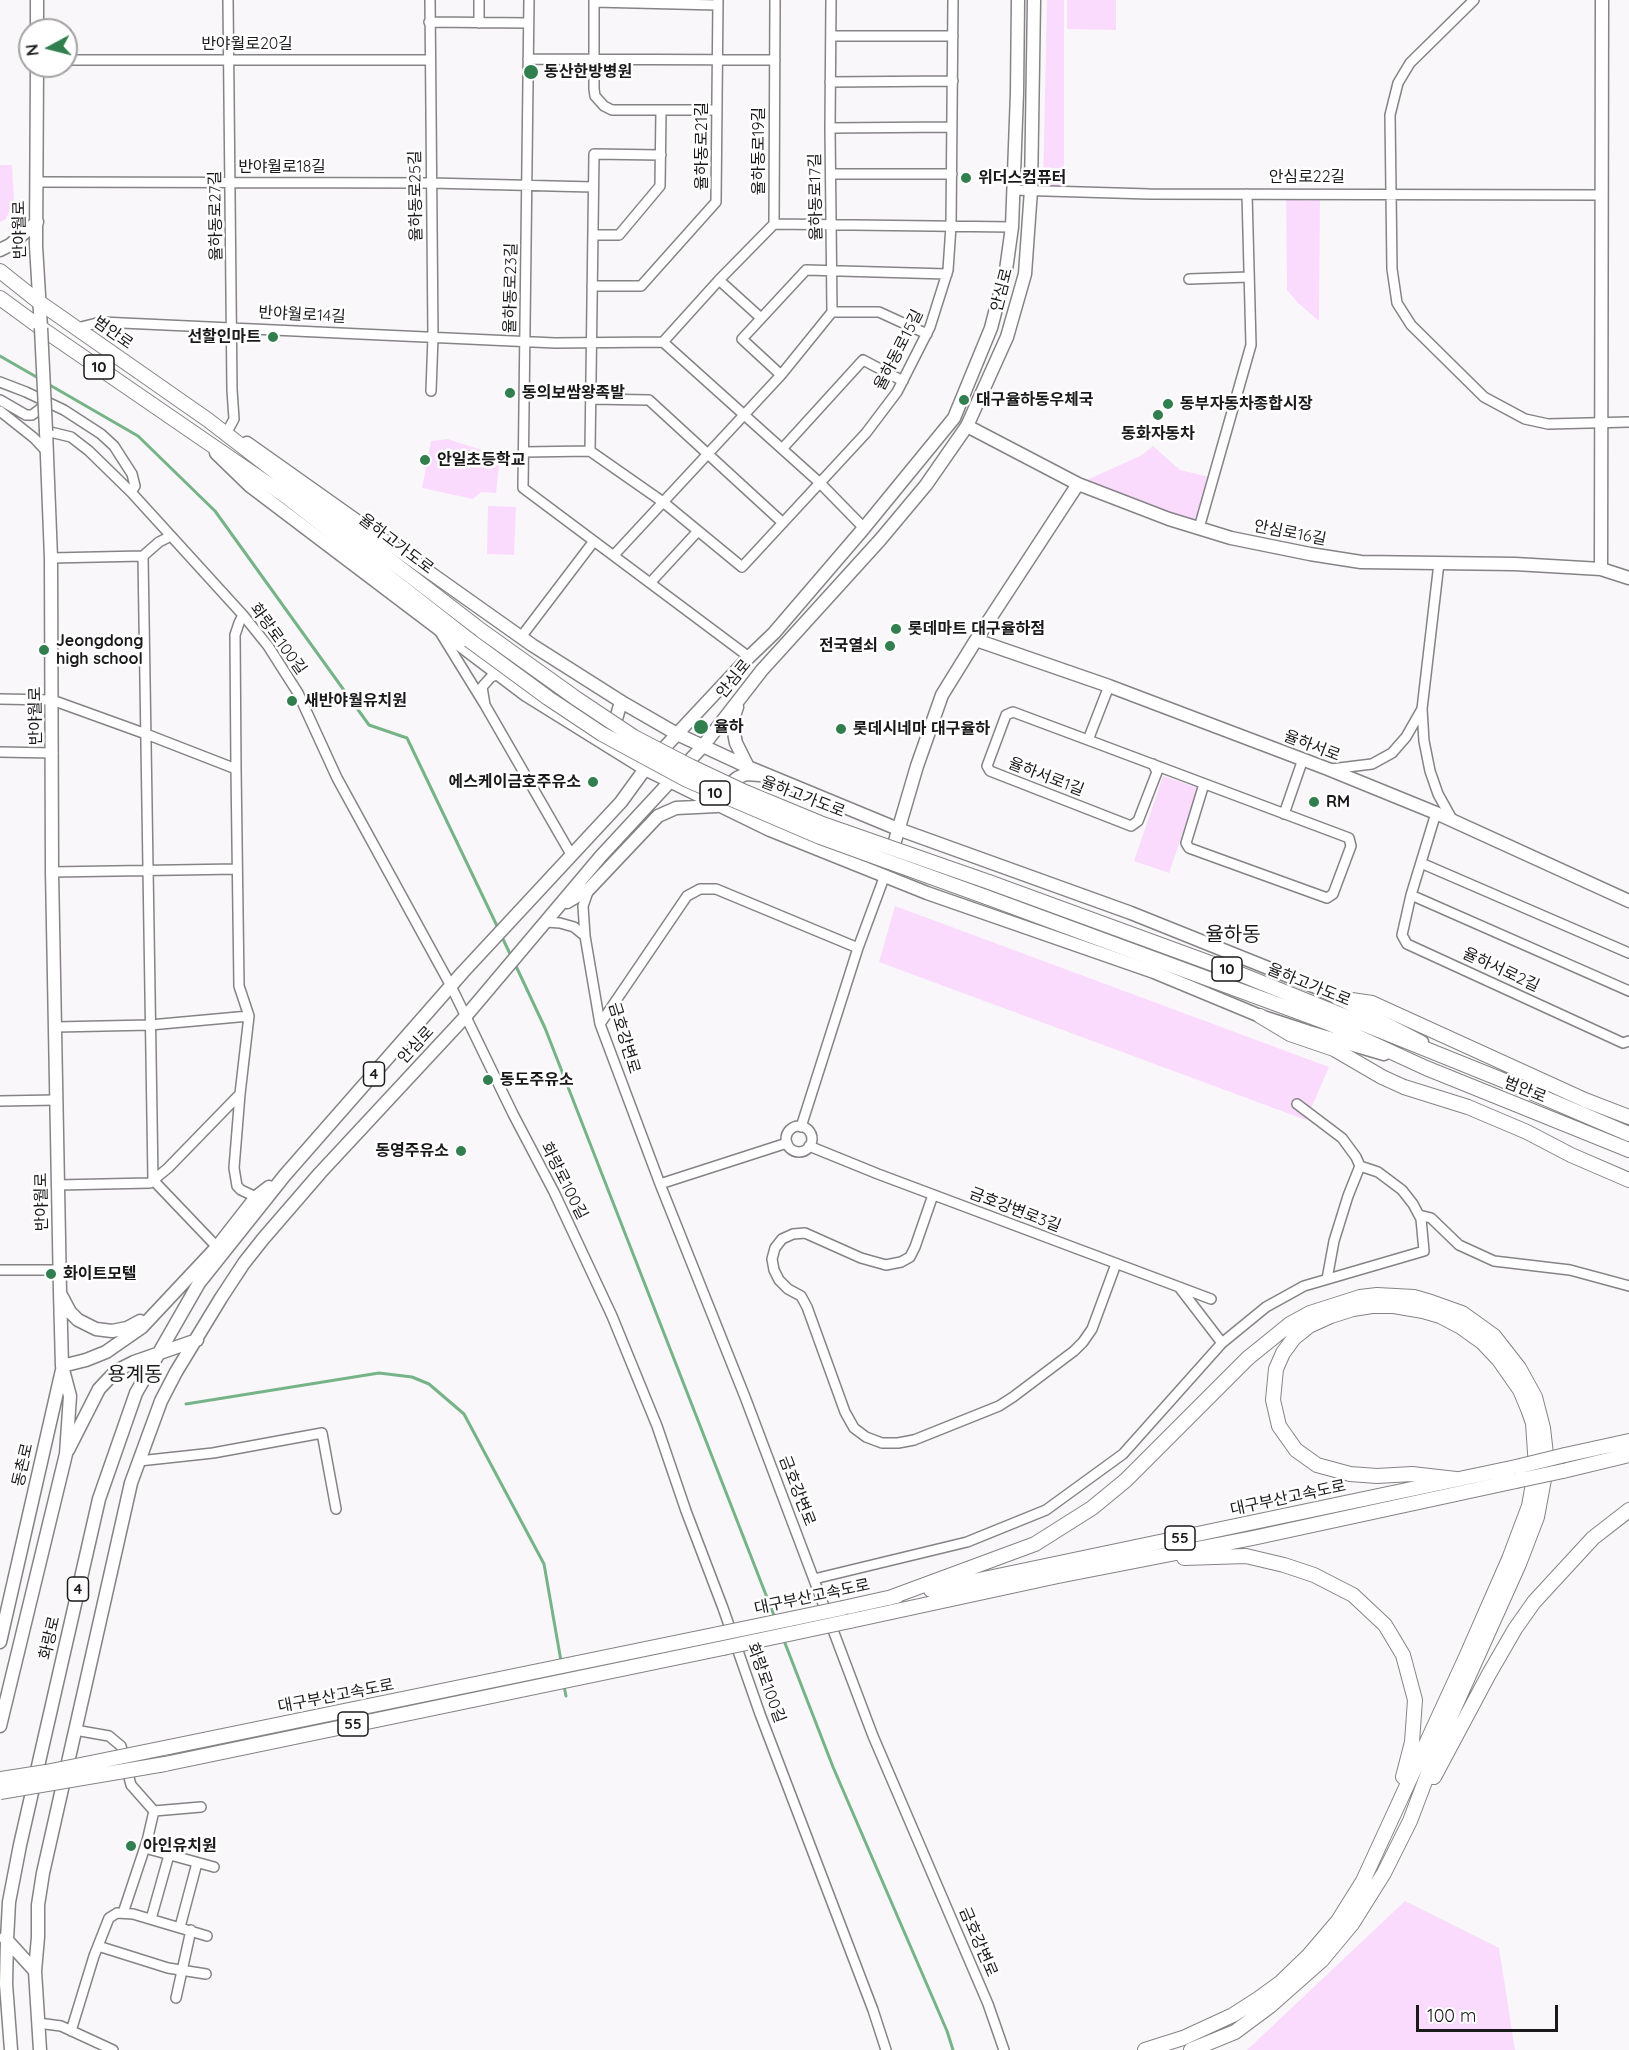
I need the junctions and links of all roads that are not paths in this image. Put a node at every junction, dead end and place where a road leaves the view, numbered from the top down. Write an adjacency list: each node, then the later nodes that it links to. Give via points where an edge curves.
1 (37, 0): 15 (main road)
2 (228, 0): 21 (street, 율하동로27길)
3 (430, 0): 16 (street, 율하동로25길)
4 (479, 0): 17 (street)
5 (529, 0): 18 (street, 율하동로23길)
6 (776, 0): 27 (street, 율하동로19길)
7 (831, 0): 19 (street, 율하동로17길)
8 (953, 0): 20 (street, 율하동로15길)
9 (1018, 0): 43 (main road, 안심로 / 4)
10 (1034, 0): 44 (main road, 안심로)
11 (1474, 0): 46 (street, via 1410,63 1398,83 1390,115)
12 (1602, 0): 47 (main road)
13 (594, 1): 14 (street); 25 (street)
14 (718, 2): 26 (street, 율하동로21길)
15 (37, 18)
16 (429, 22): 17 (street); 24 (street, 율하동로25길)
17 (479, 23): 18 (street)
18 (528, 23): 22 (street, 율하동로23길)
19 (831, 36): 20 (street); 30 (street, 율하동로17길)
20 (953, 36): 29 (street, 율하동로15길)
21 (229, 59): 23 (street, 반야월로20길); 24 (street, 반야월로20길); 39 (street, 율하동로27길)
22 (528, 59): 25 (street); 41 (street, 율하동로23길)
23 (78, 60)
24 (429, 60): 40 (street, 율하동로25길)
25 (594, 60): 26 (street); 31 (street, via 595,96 604,106 612,110)
26 (717, 60): 27 (street); 32 (street, 율하동로21길)
27 (775, 60): 49 (street, 율하동로19길)
28 (37, 78): 38 (main road, 반야월로)
29 (953, 81): 30 (street); 33 (street, 율하동로15길)
30 (830, 82): 34 (street, 율하동로17길)
31 (661, 110): 32 (street); 35 (street)
32 (717, 110): 61 (street, 율하동로21길, via 716,202 641,286)
33 (952, 127): 34 (street); 37 (street, 율하동로15길)
34 (830, 128): 36 (street, 율하동로17길)
35 (661, 155): 42 (street, via 594,154); 53 (street, via 660,186 619,235)
36 (831, 174): 37 (street); 50 (street, 율하동로17길)
37 (952, 174): 51 (street, 율하동로15길)
38 (37, 182): 39 (street, 반야월로18길); 48 (main road, 반야월로)
39 (231, 182): 40 (street, 반야월로18길); 66 (street, 율하동로27길)
40 (431, 183): 41 (street, 반야월로18길); 70 (street, 율하동로25길)
41 (527, 186): 42 (street, 반야월로18길); 71 (street, 율하동로23길)
42 (594, 187): 53 (street)
43 (1013, 190): 44 (street, 안심로22길); 52 (main road, 안심로 / 4)
44 (1031, 190): 45 (street, 안심로22길); 86 (main road, 안심로, via 1025,274 1007,337)
45 (1247, 194): 46 (street, 안심로22길); 58 (street)
46 (1391, 194): 47 (street, 안심로22길); 84 (street, via 1392,268 1397,303 1411,325 1484,397 1525,419 1548,424)
47 (1601, 195): 84 (main road)
48 (36, 222): 54 (main road); 63 (main road, 반야월로)
49 (774, 224): 50 (street); 60 (street)
50 (831, 224): 51 (street); 56 (street, 율하동로17길)
51 (951, 226): 52 (street); 57 (street, 율하동로15길)
52 (1012, 227): 100 (main road, 안심로 / 4, via 991,328 954,418)
53 (593, 235): 61 (street)
54 (0, 250)
55 (0, 271): 63 (highway, 범안로 / 10)
56 (831, 271): 57 (street); 64 (street, 율하동로17길); 65 (street, via 806,270)
57 (947, 274): 69 (street, 율하동로15길)
58 (1250, 277): 59 (street); 101 (street, via 1251,345)
59 (1189, 279)
60 (718, 280): 65 (street); 73 (street)
61 (592, 286): 72 (street)
62 (0, 298): 67 (highway, 10)
63 (39, 302): 67 (main road, 반야월로); 68 (highway, 범안로 / 10)
64 (832, 312): 69 (street, via 879,312); 74 (street)
65 (760, 318): 74 (street, via 742,339)
66 (232, 327): 68 (street, 반야월로14길, via 101,322); 70 (street, 반야월로14길); 87 (street, 율하동로27길, via 234,420)
67 (40, 328): 80 (main road, 반야월로, bridge); 89 (highway, 10)
68 (77, 328): 83 (highway, 범안로 / 10)
69 (927, 334): 75 (street, 율하동로15길)
70 (433, 337): 71 (street, 반야월로14길); 77 (street, 율하동로25길)
71 (525, 341): 72 (street); 92 (street, 율하동로23길)
72 (592, 342): 73 (street); 78 (street)
73 (663, 342): 82 (street)
74 (781, 375): 82 (street)
75 (903, 381): 90 (street, via 863,360); 95 (street, 율하동로15길, via 866,433)
76 (0, 382): 97 (street, via 63,410 101,434 132,474 135,486)
77 (431, 390)
78 (591, 399): 93 (street); 94 (street, via 649,400)
79 (0, 400): 80 (street, via 26,415)
80 (44, 406): 88 (main road, 반야월로, bridge)
81 (0, 411): 91 (street)
82 (744, 415): 90 (street); 94 (street)
83 (208, 420): 87 (main road); 171 (highway, 율하고가도로 / 10, bridge, via 482,631 634,737 690,766 820,823 1235,972)
84 (1600, 422): 85 (street); 109 (main road)
85 (1629, 422)
86 (968, 426): 96 (main road, 안심로16길); 119 (main road, 안심로, via 903,513)
87 (228, 430): 114 (main road)
88 (46, 431): 91 (main road, 반야월로); 97 (street, 화랑로100길, via 79,442)
89 (198, 435): 113 (main road, via 250,486); 170 (highway, 율하고가도로 / 10, bridge, via 287,497 548,698 602,734 687,780 820,837 1328,1023)
90 (782, 449): 95 (street)
91 (46, 452): 107 (main road, 반야월로)
92 (524, 452): 93 (street); 104 (street, 율하동로23길, via 523,488)
93 (590, 452): 98 (street)
94 (707, 455): 98 (street); 99 (street)
95 (820, 483): 99 (street, 율하동로15길); 100 (street)
96 (1078, 484): 101 (main road, 안심로16길); 115 (main road)
97 (131, 492): 103 (street, 화랑로100길)
98 (663, 502): 102 (street); 105 (street)
99 (783, 523): 102 (street, 율하동로15길, via 742,567)
100 (864, 528): 116 (main road, 안심로 / 4)
101 (1199, 528): 108 (main road, 안심로16길, via 1231,538 1361,562)
102 (698, 531): 111 (street)
103 (171, 536): 106 (street); 112 (street, 화랑로100길)
104 (594, 541): 105 (street, 율하동로23길); 114 (street)
105 (614, 555): 111 (street, 율하동로23길)
106 (143, 556): 107 (street); 125 (street)
107 (51, 558): 121 (main road, 반야월로)
108 (1439, 563): 109 (main road, 안심로16길); 124 (street)
109 (1601, 569): 110 (main road, 안심로16길)
110 (1629, 578)
111 (650, 583): 116 (street, 율하동로23길)
112 (243, 615): 135 (street, via 235,635); 160 (street, 화랑로100길, via 284,668 337,778)
113 (439, 630): 117 (main road); 123 (street)
114 (521, 636): 122 (main road)
115 (976, 640): 118 (main road, 율하서로); 145 (main road, via 942,695)
116 (749, 657): 126 (main road, 안심로 / 4)
117 (498, 674): 123 (street, via 482,687); 127 (main road)
118 (1109, 686): 128 (street); 132 (main road, 율하서로)
119 (740, 696): 129 (main road, 안심로); 134 (main road, via 732,722 735,743)
120 (0, 699): 121 (street)
121 (52, 700): 125 (street); 131 (main road, 반야월로)
122 (621, 702): 126 (main road); 127 (main road, via 613,729)
123 (485, 705): 146 (street)
124 (1422, 709): 137 (street, via 1392,753 1372,764); 144 (street, via 1430,771)
125 (146, 734): 135 (street); 149 (street)
126 (676, 734): 129 (main road); 136 (main road, 안심로 / 4)
127 (590, 735): 136 (main road)
128 (1088, 740): 133 (street, 율하서로1길); 133 (street, 율하서로1길, via 1013,712 1006,715 987,766 990,771 1131,826 1138,821 1157,772)
129 (698, 751): 134 (main road); 139 (main road, 안심로)
130 (0, 752): 131 (street)
131 (53, 753): 150 (main road, 반야월로)
132 (1303, 759): 137 (main road, 율하서로); 143 (street)
133 (1153, 764): 140 (street, 율하서로1길)
134 (748, 768): 138 (main road)
135 (236, 769): 148 (street)
136 (645, 770): 139 (main road); 146 (main road, 안심로 / 4)
137 (1328, 770): 142 (main road, 율하서로)
138 (767, 775): 141 (main road, via 746,774 737,778 725,788); 145 (main road)
139 (671, 781): 141 (main road); 155 (main road, 안심로)
140 (1204, 784): 143 (street, 율하서로1길); 143 (street, 율하서로1길, via 1186,843 1189,848 1327,898 1333,894 1351,846 1349,838)
141 (719, 806): 151 (main road); 152 (main road, via 676,808 658,816)
142 (1436, 813): 144 (main road, 율하서로); 147 (street, 율하서로2길)
143 (1284, 814)
144 (1453, 821): 154 (main road, 율하서로)
145 (898, 829): 151 (main road); 162 (main road, via 1131,913)
146 (572, 856): 160 (main road, 안심로 / 4)
147 (1421, 863): 153 (street, 율하서로2길); 159 (street)
148 (237, 869): 149 (street); 163 (street, via 240,986)
149 (149, 871): 150 (street); 167 (street)
150 (52, 872): 168 (main road, 반야월로)
151 (885, 875): 158 (street); 165 (main road, via 1154,972)
152 (589, 889): 155 (main road); 157 (street, 금호강변로, via 583,906)
153 (1411, 895): 161 (street, 율하서로2길); 169 (street, 율하서로2길, via 1402,935 1407,944 1623,1043)
154 (1629, 901)
155 (556, 909): 156 (main road, 안심로)
156 (546, 922): 157 (street, via 574,927); 164 (main road, 안심로)
157 (585, 936): 166 (street, 금호강변로)
158 (858, 948): 166 (street, via 716,889 700,889 687,896); 177 (street)
159 (1629, 953)
160 (451, 986): 164 (street, 화랑로100길); 183 (main road, 안심로 / 4)
161 (1629, 991)
162 (1338, 998): 171 (main road); 176 (highway, via 1372,1004)
163 (249, 1016): 167 (street); 172 (street)
164 (466, 1016): 201 (main road, 안심로, via 262,1239); 247 (street, 화랑로100길, via 612,1316 657,1426)
165 (1260, 1016): 170 (main road); 185 (highway, via 1290,1034 1334,1049 1393,1082 1468,1107)
166 (600, 1024): 186 (street, 금호강변로)
167 (150, 1025): 168 (street); 184 (street)
168 (56, 1027): 173 (main road, 반야월로)
169 (1629, 1041)
170 (1409, 1060): 181 (highway, 범안로 / 10)
171 (1462, 1064): 178 (highway, 범안로 / 10)
172 (240, 1094): 184 (street); 189 (street, via 235,1180 241,1190)
173 (57, 1100): 174 (street); 187 (main road, 반야월로)
174 (0, 1101)
175 (1297, 1104): 182 (street, via 1342,1138)
176 (1629, 1117)
177 (801, 1126): 179 (street, via 789,1131); 180 (street, via 810,1134)
178 (1629, 1134)
179 (787, 1143): 180 (street, via 795,1151); 186 (street)
180 (809, 1146): 188 (street, 금호강변로3길)
181 (1629, 1150)
182 (1360, 1166): 190 (street, via 1378,1172 1402,1190); 195 (street, via 1334,1241)
183 (285, 1175): 189 (main road); 203 (main road, 화랑로 / 4, via 199,1283)
184 (153, 1180): 187 (street); 191 (street)
185 (1629, 1180)
186 (660, 1184): 213 (street, 금호강변로)
187 (58, 1185): 193 (main road, 반야월로)
188 (933, 1195): 192 (street, 금호강변로3길); 192 (street, via 915,1247 910,1257 901,1262 886,1265 861,1258 805,1233 782,1239 772,1259 779,1280 801,1296 807,1307 854,1428 882,1443 914,1440 999,1406 1074,1352 1092,1329)
189 (256, 1197): 191 (main road)
190 (1419, 1215): 195 (street, via 1424,1251); 196 (street, via 1431,1218 1459,1245 1494,1261 1570,1270)
191 (217, 1247): 200 (main road)
192 (1116, 1263): 197 (street, 금호강변로3길)
193 (59, 1269): 194 (street); 198 (main road, 반야월로)
194 (0, 1270)
195 (1327, 1279): 202 (street, via 1304,1286 1266,1307)
196 (1629, 1286)
197 (1179, 1287): 199 (street, 금호강변로3길); 202 (street)
198 (60, 1292): 200 (main road, via 70,1312 96,1329 127,1328); 204 (main road, 반야월로)
199 (1211, 1299)
200 (162, 1308): 204 (main road, via 106,1352)
201 (197, 1340): 203 (main road); 208 (main road, via 161,1401)
202 (1222, 1343): 213 (street, via 1123,1454 1046,1510 967,1542)
203 (160, 1352): 206 (main road, via 116,1371 99,1389); 233 (main road, 화랑로 / 4, via 136,1393 99,1499 20,1845)
204 (62, 1366): 206 (main road, via 70,1396); 215 (main road, 동촌로)
205 (1629, 1440): 209 (highway, 대구부산고속도로 / 55, bridge)
206 (66, 1454): 217 (main road)
207 (1629, 1455): 212 (highway, 대구부산고속도로 / 55, bridge, via 1253,1538)
208 (139, 1461): 210 (street, via 213,1453 322,1433); 218 (main road)
209 (1456, 1479): 214 (highway, 대구부산고속도로 / 55); 224 (highway, via 1332,1471 1296,1450 1279,1426 1273,1400 1276,1369 1294,1338 1309,1326 1353,1309 1394,1306 1440,1316 1482,1342 1499,1360 1520,1390 1533,1424 1536,1467 1529,1506 1466,1657)
210 (336, 1509)
211 (1629, 1510): 223 (highway, via 1593,1538 1534,1602 1489,1674)
212 (1058, 1576): 216 (highway, 대구부산고속도로 / 55, bridge, via 584,1677); 224 (highway, via 1189,1558 1245,1556 1314,1575 1353,1595 1394,1640 1403,1656 1415,1700 1412,1742)
213 (814, 1579): 248 (street, 금호강변로, via 873,1736)
214 (889, 1598): 216 (highway, 대구부산고속도로 / 55, bridge, via 582,1662); 223 (highway, via 1035,1544 1092,1508 1126,1480 1248,1358 1300,1318 1377,1295 1414,1297 1462,1313 1494,1336 1519,1368 1535,1397 1544,1428 1547,1463 1538,1517 1444,1731)
215 (0, 1642)
216 (539, 1678): 219 (highway, 대구부산고속도로 / 55, bridge); 220 (highway, 대구부산고속도로 / 55, bridge, via 165,1764)
217 (0, 1726)
218 (75, 1730): 222 (street, via 109,1736 121,1746 131,1785); 237 (main road, via 43,1873)
219 (0, 1779)
220 (0, 1792)
221 (201, 1807): 222 (street)
222 (154, 1811): 225 (street)
223 (1410, 1821): 250 (highway, via 1357,1916 1322,1960 1235,2032)
224 (1384, 1833): 249 (highway, via 1363,1881 1338,1921 1280,1983 1233,2015)
225 (145, 1848): 226 (street); 229 (street)
226 (169, 1855): 227 (street); 230 (street)
227 (197, 1863): 228 (street); 231 (street)
228 (214, 1867)
229 (123, 1913): 230 (street); 235 (street, via 109,1918)
230 (151, 1919): 231 (street)
231 (180, 1927): 232 (street)
232 (190, 1930): 234 (street); 236 (street)
233 (4, 1936): 237 (main road); 240 (main road, 화랑로 / 4)
234 (207, 1936)
235 (98, 1946): 236 (street); 243 (street)
236 (181, 1970): 239 (street); 241 (street)
237 (35, 1971): 242 (main road)
238 (0, 1973): 240 (main road)
239 (206, 1974)
240 (6, 1984): 244 (main road, 화랑로 / 4)
241 (176, 1998)
242 (38, 2023): 243 (street); 245 (main road)
243 (71, 2031): 246 (street)
244 (11, 2050)
245 (40, 2050)
246 (112, 2050)
247 (886, 2050)
248 (1004, 2050)
249 (1145, 2050)
250 (1191, 2050)

